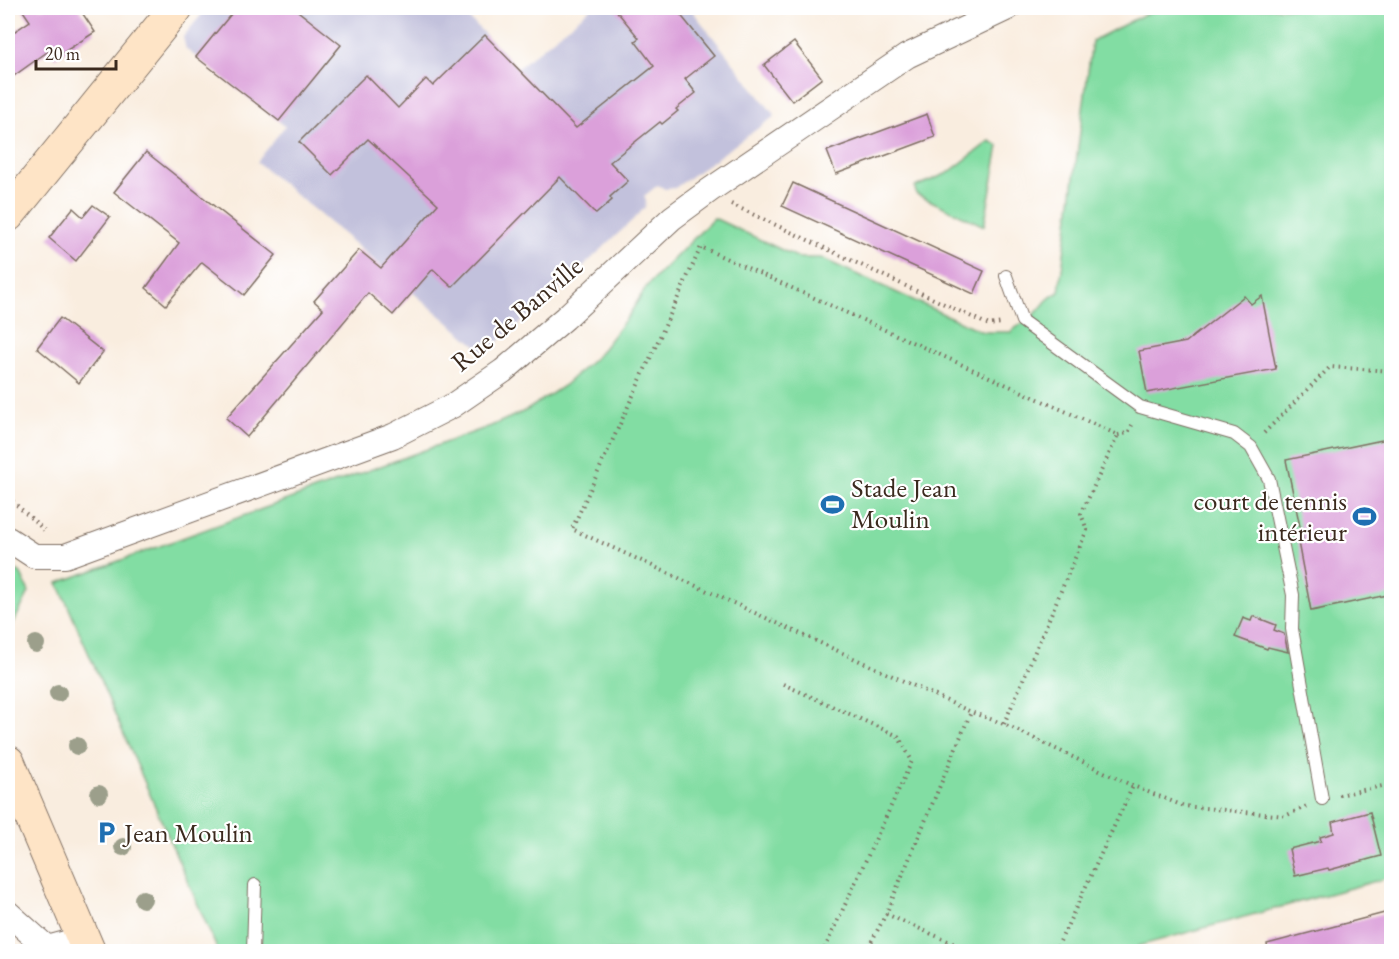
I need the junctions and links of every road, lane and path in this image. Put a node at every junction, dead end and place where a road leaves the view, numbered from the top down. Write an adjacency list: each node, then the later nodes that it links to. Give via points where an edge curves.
1 (176, 8): 4 (main road)
2 (1008, 8): 3 (street, Rue de Banville, via 907,56)
3 (710, 190): 6 (path, via 737,209 989,325); 11 (street, Rue de Banville, via 672,218 503,371 452,406 393,436)
4 (8, 215)
5 (1006, 276): 6 (lane)
6 (1022, 321): 8 (lane, via 1140,407 1234,434)
7 (1392, 371): 8 (path, via 1330,367)
8 (1251, 447): 18 (lane, via 1269,479 1286,561 1293,596 1292,629)
9 (8, 497): 11 (path, via 57,542)
10 (10, 545): 11 (street, Rue de Banville, via 34,556)
11 (65, 556)
12 (783, 684): 24 (path, via 898,736 912,761)
13 (971, 712): 14 (path); 14 (path, via 572,529 701,247 1118,435 1081,514 1087,530); 21 (path)
14 (1004, 724): 17 (path)
15 (8, 762): 22 (main road)
16 (1392, 784): 18 (path)
17 (1133, 786): 18 (path, via 1184,806 1285,816); 27 (path)
18 (1322, 799)
19 (255, 885): 23 (lane)
20 (8, 912): 22 (street, via 47,948)
21 (886, 914): 25 (path); 26 (path)
22 (87, 945)
23 (253, 951)
24 (823, 951)
25 (866, 951)
26 (973, 951)
27 (1056, 951)

